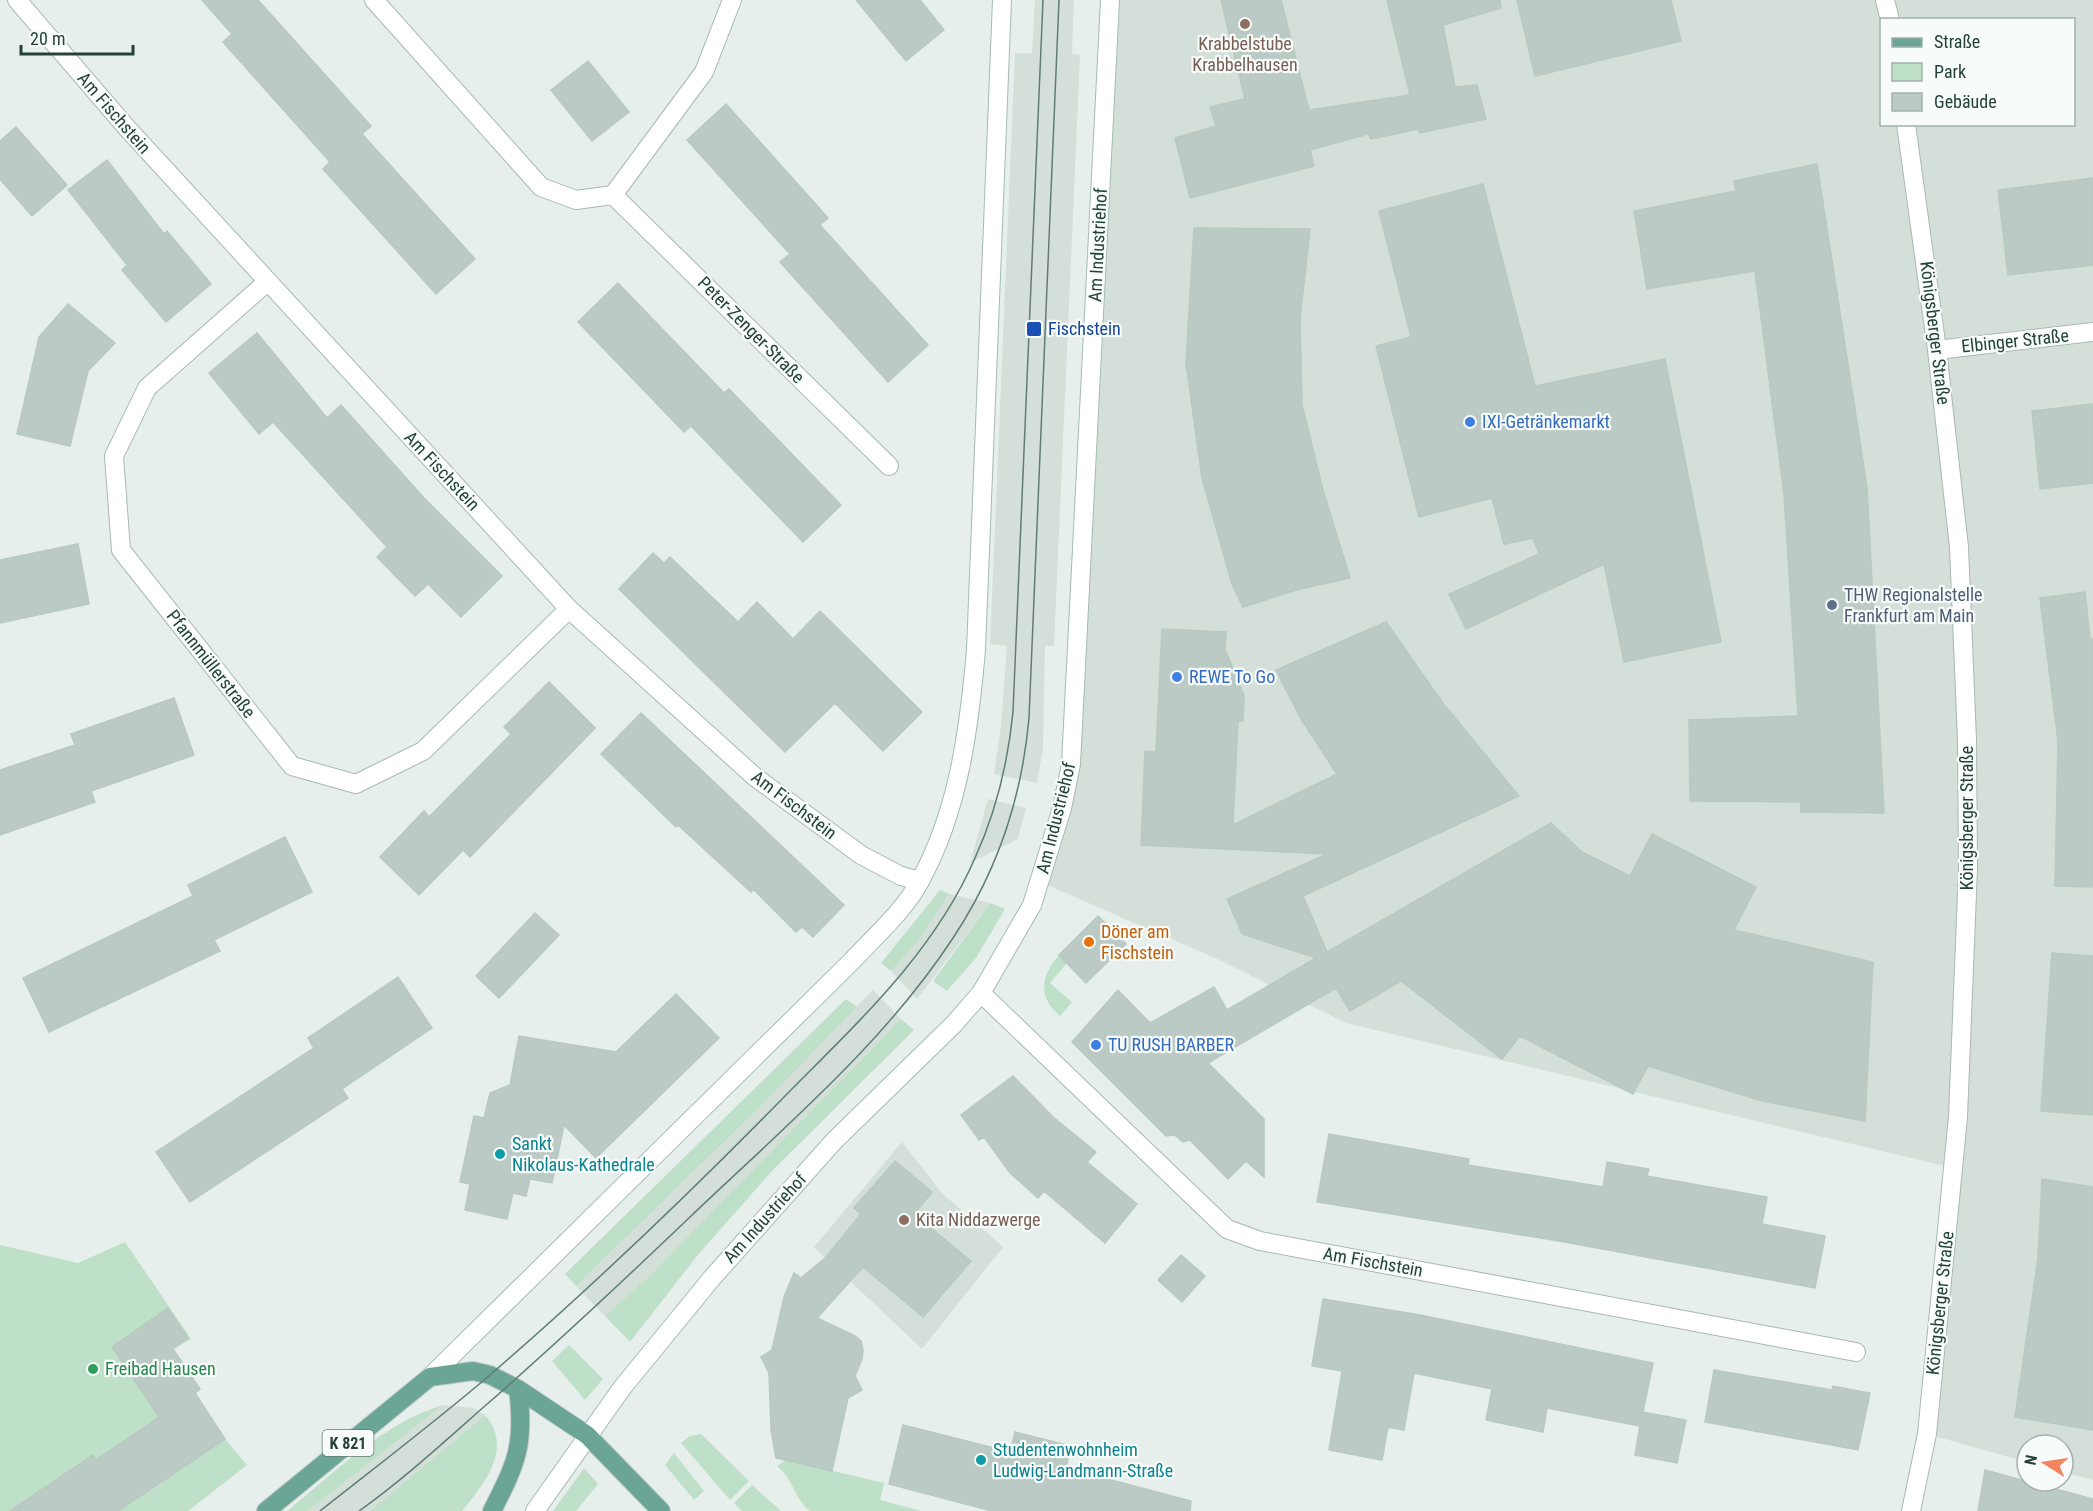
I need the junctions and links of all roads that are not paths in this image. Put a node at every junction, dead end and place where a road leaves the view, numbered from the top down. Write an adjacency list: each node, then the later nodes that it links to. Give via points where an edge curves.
1 (17, 0): 10 (street, Am Fischstein)
2 (374, 0): 9 (street, via 541,187 576,201)
3 (732, 0): 9 (street, via 704,72)
4 (1002, 0): 15 (street, via 971,706 948,816)
5 (1110, 0): 16 (street, Am Industriehof, via 1071,764 1062,808 1032,905)
6 (1885, 0): 7 (street)
7 (1890, 18)
8 (1906, 126): 12 (street, Königsberger Straße)
9 (614, 195): 13 (street, Peter-Zenger-Straße)
10 (267, 282): 14 (street, Am Fischstein); 14 (street, Pfannmüllerstraße, via 147,388 114,456 121,550 292,766 356,784 423,751)
11 (2093, 332): 12 (street, Elbinger Straße)
12 (1937, 350): 25 (street, Königsberger Straße, via 1960,555 1968,868 1959,1117 1927,1434)
13 (889, 466)
14 (569, 609): 15 (street, Am Fischstein, via 755,777 861,855 901,876)
15 (920, 881): 18 (street, via 852,961)
16 (981, 993): 17 (street, Am Fischstein, via 1227,1229 1260,1241); 20 (street, Am Industriehof, via 834,1141 712,1278)
17 (1856, 1352)
18 (430, 1377): 19 (main road, via 472,1371); 21 (main road, K 821)
19 (518, 1389): 20 (main road); 22 (main road, via 523,1425 518,1455)
20 (587, 1435): 23 (street, Am Industriehof); 24 (main road)
21 (266, 1511)
22 (492, 1511)
23 (535, 1511)
24 (661, 1511)
25 (1911, 1511)

